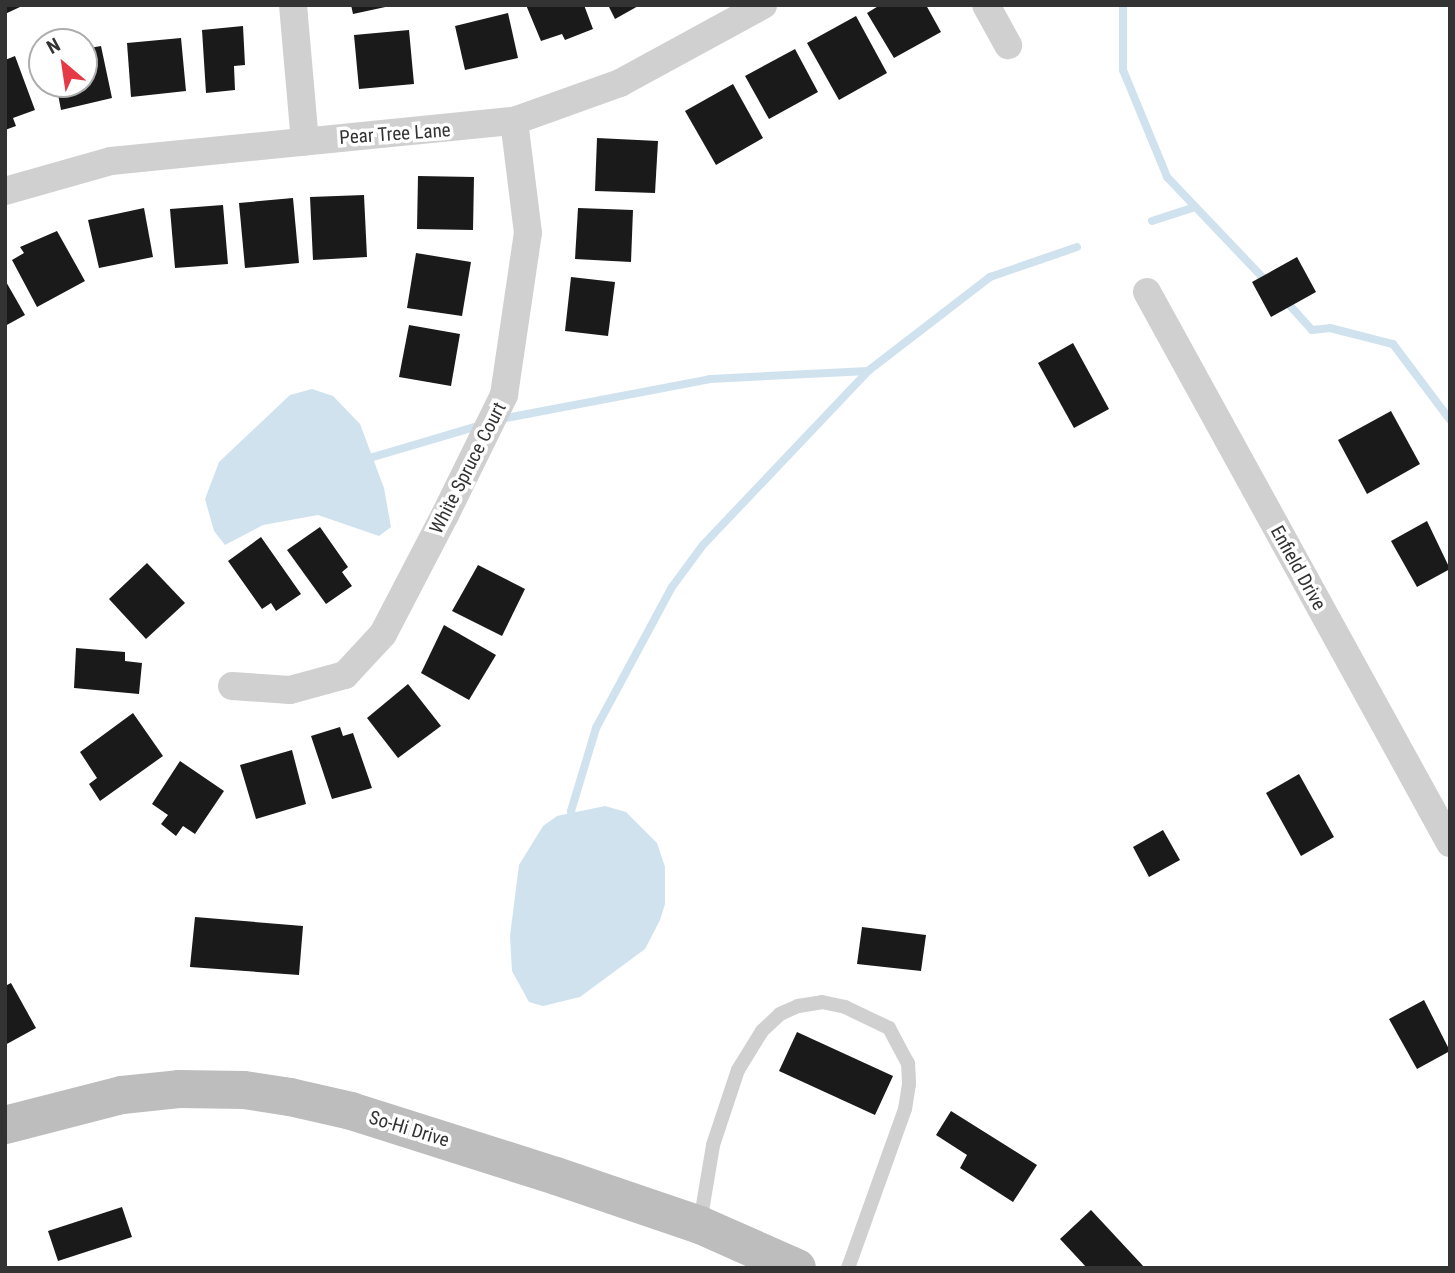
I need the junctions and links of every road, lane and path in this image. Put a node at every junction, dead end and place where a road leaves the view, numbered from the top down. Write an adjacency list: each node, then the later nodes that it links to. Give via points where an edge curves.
1 (293, 5): 6 (street)
2 (763, 5): 5 (street, Pear Tree Lane, via 620,83)
3 (986, 5): 4 (street)
4 (1008, 45)
5 (514, 121): 6 (street, Pear Tree Lane, via 489,127); 9 (street, White Spruce Court, via 528,233 505,395 383,634 345,675 290,690)
6 (305, 141): 7 (street, Pear Tree Lane, via 111,162)
7 (5, 191)
8 (1147, 292): 10 (street, Enfield Drive)
9 (232, 686)
10 (1450, 843)
11 (5, 1125): 12 (street, So-Hi Drive, via 121,1095 244,1090 351,1111)
12 (700, 1225): 13 (street, So-Hi Drive); 14 (lane, via 713,1145 738,1070 762,1031 780,1014 798,1006 822,1002 845,1007 889,1028 905,1054 909,1084 905,1109)
13 (780, 1264)
14 (848, 1268)

